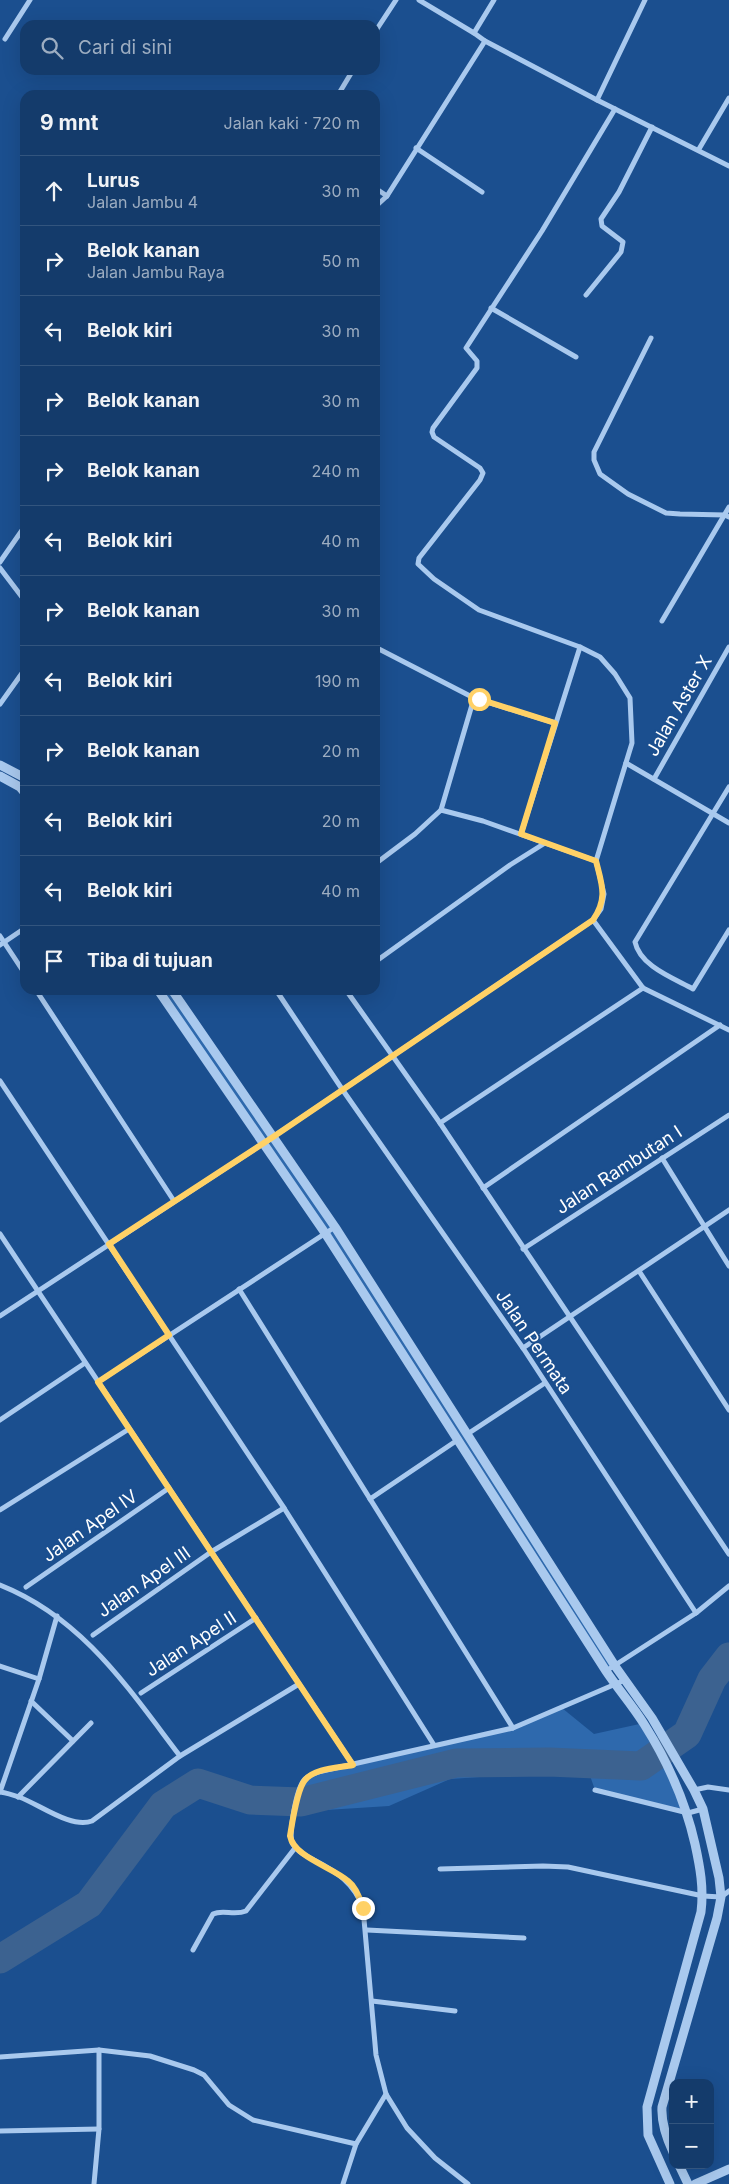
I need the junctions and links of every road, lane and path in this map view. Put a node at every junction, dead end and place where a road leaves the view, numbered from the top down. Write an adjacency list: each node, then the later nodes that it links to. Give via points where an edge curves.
1 (30, 0): 8 (street)
2 (396, 0): 6 (street)
3 (419, 0): 7 (street)
4 (494, 0): 7 (street)
5 (645, 0): 13 (street)
6 (380, 24)
7 (474, 34): 9 (street)
8 (5, 39)
9 (485, 41): 13 (street); 16 (street)
10 (350, 75): 11 (street)
11 (341, 90)
12 (729, 98): 17 (street)
13 (597, 100): 14 (street)
14 (615, 109): 15 (street); 24 (street)
15 (652, 127): 17 (street); 23 (street, via 620,192 601,219 602,226 623,242 621,252)
16 (416, 148): 20 (street); 21 (street)
17 (698, 149): 18 (street)
18 (729, 166)
19 (380, 191): 21 (street)
20 (482, 192)
21 (387, 196): 22 (street)
22 (380, 202)
23 (586, 295)
24 (492, 308): 26 (street); 34 (street, via 466,348 477,361 477,368 432,432 434,437 483,473 419,558 418,564 479,610)
25 (651, 338): 28 (street, via 594,452 596,466 600,474 628,494 666,513)
26 (576, 357)
27 (729, 507): 28 (street)
28 (727, 516): 33 (street)
29 (20, 533): 30 (street)
30 (0, 562)
31 (0, 568): 32 (street)
32 (20, 594)
33 (662, 621)
34 (580, 647): 40 (street); 41 (street, via 600,657 630,698 632,742)
35 (729, 647): 45 (street, Jalan Aster X)
36 (380, 650): 38 (street)
37 (20, 676): 39 (street)
38 (474, 698): 40 (street); 48 (street)
39 (0, 704)
40 (555, 723): 51 (street)
41 (626, 763): 45 (street); 54 (street)
42 (0, 765): 43 (street)
43 (20, 775)
44 (0, 776): 46 (street)
45 (654, 779): 49 (street)
46 (20, 787)
47 (729, 787): 49 (street)
48 (441, 810): 51 (street); 53 (street)
49 (714, 814): 50 (street); 56 (street, via 635,942 641,956 693,989)
50 (729, 823)
51 (521, 834): 52 (street)
52 (545, 843): 54 (street); 60 (street)
53 (380, 860)
54 (596, 861): 55 (street, via 604,894 601,909)
55 (593, 920): 62 (street); 72 (street)
56 (729, 930)
57 (20, 931): 59 (street)
58 (0, 936): 59 (street)
59 (2, 944): 61 (street)
60 (380, 958)
61 (20, 967)
62 (643, 988): 70 (street); 76 (street)
63 (39, 995): 81 (street)
64 (162, 995): 69 (street)
65 (175, 995): 68 (street)
66 (279, 995): 74 (street, Jalan Permata)
67 (349, 995): 72 (street)
68 (184, 1008): 69 (street); 77 (street)
69 (175, 1014): 78 (street)
70 (720, 1025): 71 (street); 80 (street)
71 (729, 1030)
72 (391, 1056): 74 (street); 76 (street)
73 (0, 1081): 87 (street)
74 (342, 1089): 77 (street); 96 (street, Jalan Permata)
75 (729, 1114): 79 (street, Jalan Rambutan I)
76 (440, 1123): 80 (street)
77 (273, 1137): 78 (street); 84 (street)
78 (264, 1142): 81 (street); 85 (street)
79 (662, 1158): 83 (street); 88 (street, Jalan Rambutan I)
80 (483, 1188): 88 (street)
81 (174, 1201): 87 (street)
82 (729, 1210): 83 (street)
83 (703, 1227): 89 (street); 90 (street)
84 (335, 1228): 85 (street); 103 (street)
85 (325, 1233): 91 (street); 104 (street)
86 (0, 1234): 92 (street)
87 (109, 1244): 92 (street); 95 (street)
88 (523, 1248): 94 (street)
89 (729, 1266)
90 (639, 1270): 94 (street); 100 (street)
91 (239, 1289): 95 (street); 106 (street)
92 (37, 1290): 93 (street); 97 (street)
93 (0, 1316)
94 (569, 1317): 96 (street); 110 (street)
95 (169, 1335): 98 (street); 107 (street)
96 (522, 1348): 99 (street, Jalan Permata)
97 (85, 1363): 98 (street); 101 (street)
98 (98, 1382): 102 (street)
99 (546, 1383): 103 (street); 114 (street, Jalan Permata)
100 (729, 1410)
101 (0, 1420)
102 (129, 1429): 105 (street); 108 (street)
103 (467, 1434): 104 (street); 119 (street)
104 (458, 1440): 106 (street); 120 (street)
105 (169, 1488): 109 (street); 113 (street, Jalan Apel IV)
106 (370, 1499): 129 (street)
107 (284, 1508): 109 (street, Jalan Apel III); 131 (street)
108 (0, 1510)
109 (211, 1552): 116 (street); 117 (street, Jalan Apel III)
110 (729, 1554)
111 (0, 1585): 115 (street, via 20,1593)
112 (729, 1586): 114 (street)
113 (26, 1587)
114 (696, 1613): 119 (street)
115 (57, 1616): 121 (street); 132 (street, via 88,1641)
116 (256, 1618): 123 (street); 125 (street, Jalan Apel II)
117 (93, 1634)
118 (0, 1666): 121 (street)
119 (615, 1666): 120 (street); 122 (street)
120 (606, 1671): 124 (street)
121 (39, 1679): 126 (street)
122 (625, 1680): 124 (street); 127 (street)
123 (299, 1684): 132 (street); 133 (street)
124 (616, 1685): 127 (street); 129 (street)
125 (141, 1693)
126 (32, 1701): 130 (street); 137 (street)
127 (648, 1721): 135 (street); 140 (street)
128 (91, 1722): 130 (street)
129 (513, 1728): 131 (street)
130 (73, 1741): 138 (street)
131 (434, 1745): 133 (street)
132 (180, 1756): 138 (street, via 87,1823 73,1822)
133 (353, 1765): 141 (street, via 312,1774 304,1780 290,1836)
134 (595, 1790): 140 (street)
135 (694, 1790): 136 (street, via 708,1787); 139 (street)
136 (729, 1790)
137 (0, 1792): 138 (street)
138 (18, 1797)
139 (703, 1809): 140 (street); 145 (street, via 720,1878)
140 (688, 1813): 144 (street)
141 (294, 1848): 146 (street, via 349,1882 363,1908); 148 (street, via 246,1911 213,1914)
142 (440, 1869): 144 (street, via 568,1867)
143 (729, 1891): 145 (street)
144 (703, 1896): 145 (street); 157 (street, via 650,2091)
145 (721, 1897): 156 (street, via 662,2106)
146 (367, 1930): 147 (street); 149 (street)
147 (524, 1938)
148 (194, 1950)
149 (372, 2001): 150 (street); 153 (street, via 376,2056)
150 (455, 2011)
151 (100, 2050): 152 (street); 154 (street); 159 (street, via 150,2056 194,2070 207,2078 229,2105 244,2116)
152 (0, 2057)
153 (386, 2094): 159 (street); 165 (street, via 413,2134 435,2158)
154 (99, 2128): 155 (street); 163 (street)
155 (0, 2131)
156 (665, 2132): 157 (street); 158 (street)
157 (648, 2135): 166 (street)
158 (669, 2142)
159 (356, 2144): 164 (street)
160 (729, 2168): 162 (street)
161 (681, 2169): 167 (street)
162 (699, 2183)
163 (94, 2184)
164 (343, 2184)
165 (468, 2184)
166 (670, 2184)
167 (688, 2184)

